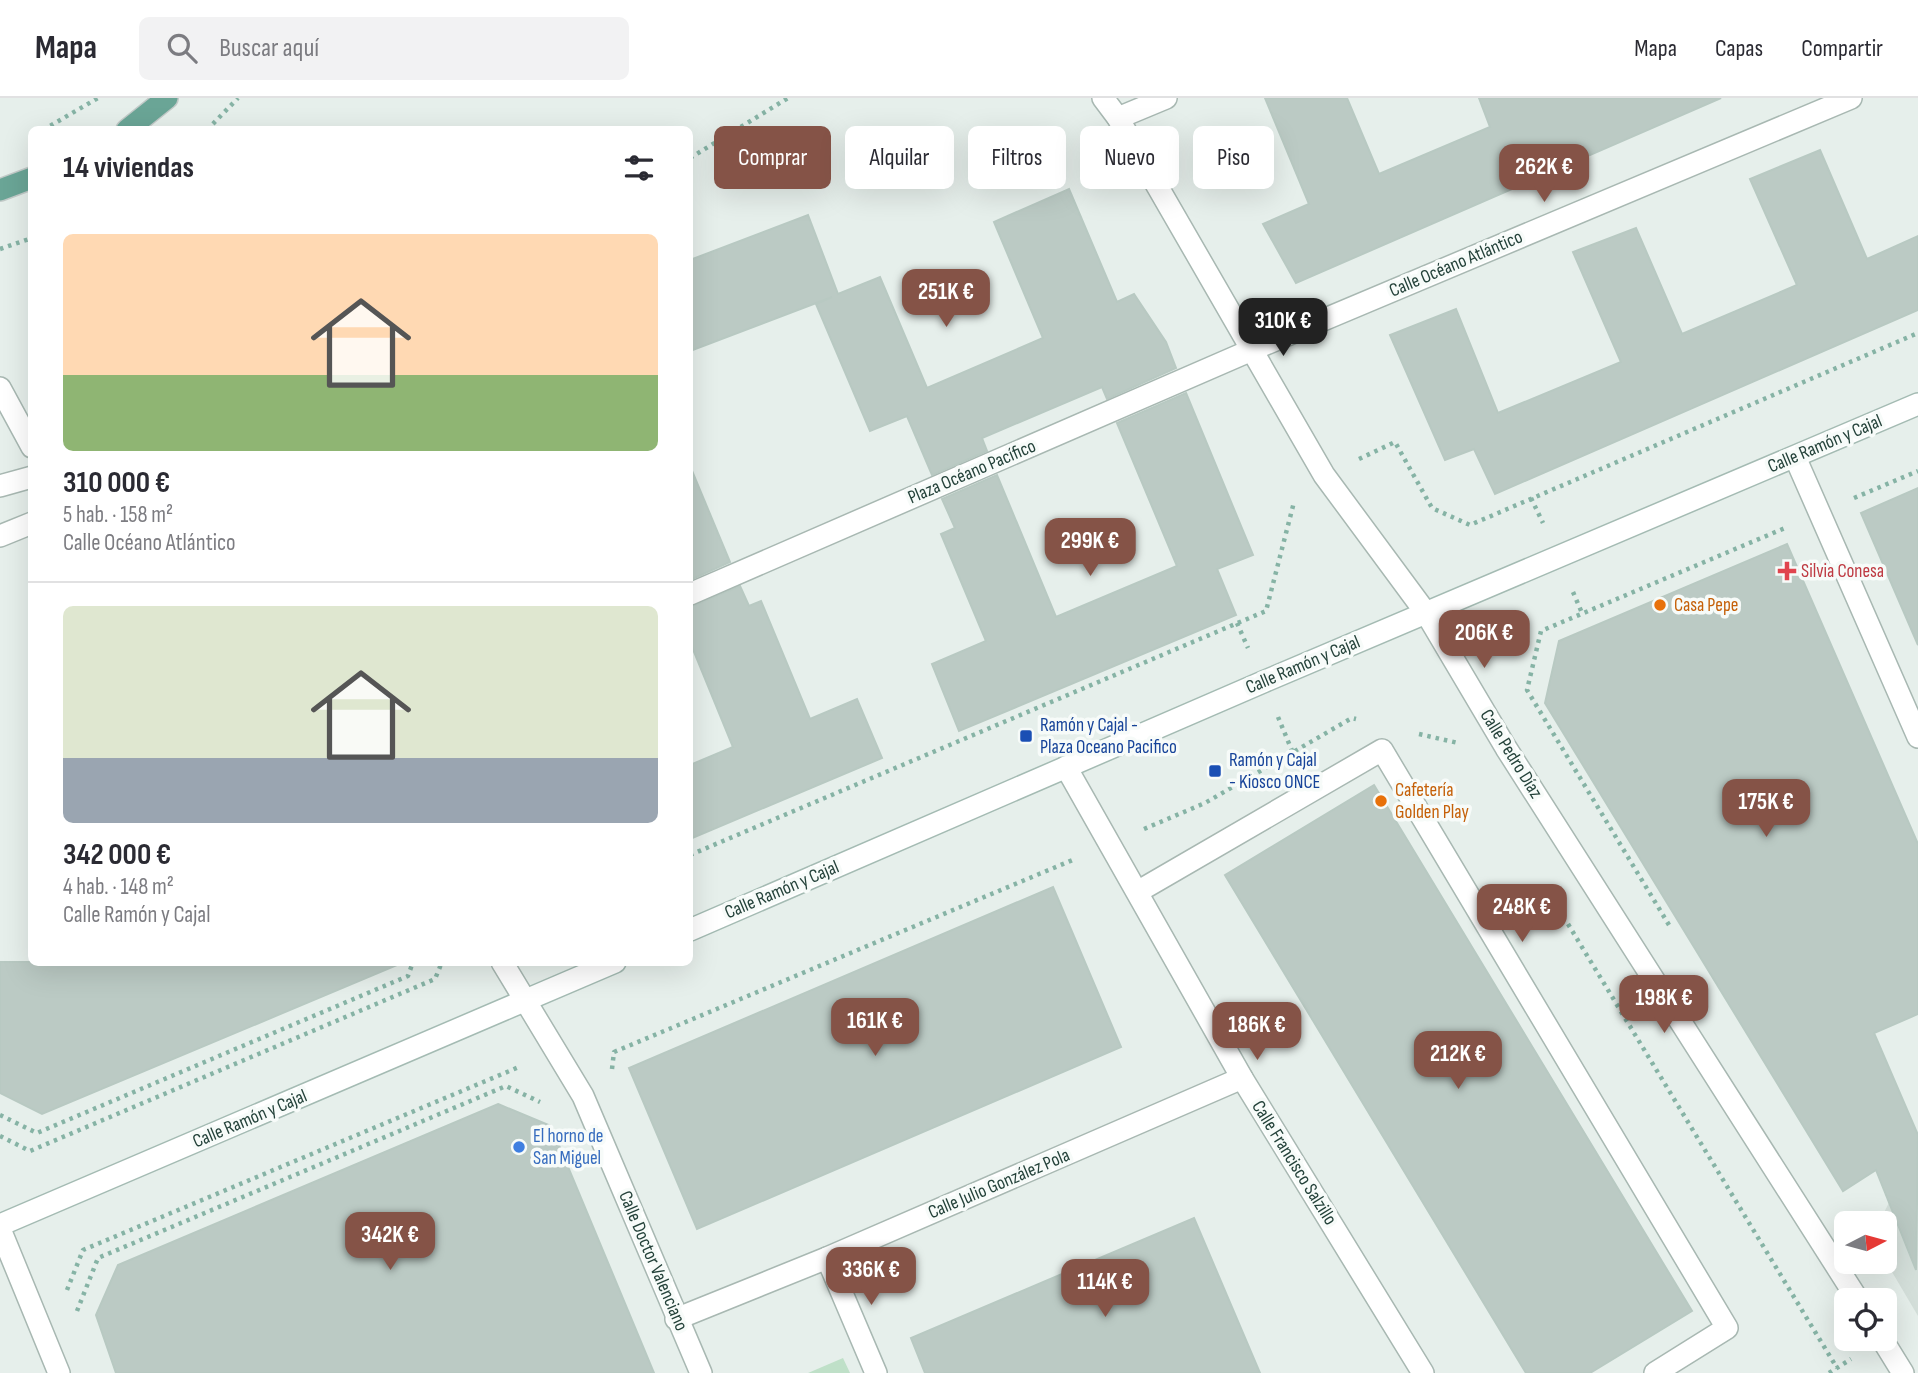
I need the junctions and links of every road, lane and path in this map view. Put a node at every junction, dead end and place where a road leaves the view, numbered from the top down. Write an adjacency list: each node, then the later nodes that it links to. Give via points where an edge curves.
1 (98, 98): 9 (path)
2 (167, 98): 10 (main road)
3 (238, 98): 11 (path)
4 (788, 98): 12 (path)
5 (1103, 98): 8 (street, Calle Pedro Díaz)
6 (1166, 98): 8 (street)
7 (1851, 98): 18 (street, Calle Océano Atlántico)
8 (1118, 118): 18 (street, Calle Pedro Díaz)
9 (50, 126)
10 (132, 126)
11 (211, 126)
12 (693, 156)
13 (28, 180): 14 (main road)
14 (0, 190)
15 (28, 239): 16 (path)
16 (0, 249)
17 (1918, 333): 22 (path, via 1469,524 1432,508)
18 (1254, 349): 31 (street, Plaza Océano Pacífico); 32 (street, Calle Pedro Díaz, via 1324,475)
19 (0, 388): 21 (street)
20 (1918, 404): 23 (street, Calle Ramón y Cajal)
21 (28, 440)
22 (1395, 442)
23 (1795, 457): 28 (street); 32 (street, Calle Ramón y Cajal)
24 (1918, 471): 28 (path)
25 (28, 478): 26 (street)
26 (0, 486)
27 (1295, 499): 40 (path, via 1266,611)
28 (1819, 513): 33 (path, via 1541,631); 36 (street)
29 (28, 525): 30 (street)
30 (0, 536)
31 (693, 593)
32 (1426, 613): 38 (street, Calle Ramón y Cajal); 55 (street, Calle Pedro Díaz, via 1506,748)
33 (1527, 690)
34 (1365, 721): 39 (path, via 1352,718 1205,803)
35 (1406, 731): 37 (path, via 1459,744)
36 (1918, 737)
37 (1466, 755)
38 (1066, 767): 39 (street, Calle Francisco Salzillo); 43 (street, Calle Ramón y Cajal)
39 (1111, 844): 41 (street, Calle Francisco Salzillo); 50 (path, via 614,1052 610,1084)
40 (693, 854)
41 (1139, 891): 49 (street, Calle Francisco Salzillo); 64 (street, via 1382,750 1727,1328)
42 (1566, 919): 65 (path, via 1837,1368)
43 (693, 929)
44 (412, 966): 51 (path, via 408,976 37,1133)
45 (440, 966): 52 (path, via 435,979 30,1151)
46 (504, 966): 48 (street, Calle Doctor Valenciano)
47 (606, 966): 48 (street, Calle Ramón y Cajal)
48 (526, 1001): 50 (street, Calle Doctor Valenciano); 53 (street, Calle Ramón y Cajal)
49 (1242, 1079): 54 (street, Calle Julio González Pola); 63 (street, Calle Francisco Salzillo)
50 (581, 1092): 56 (path, via 568,1091 517,1066 83,1250 66,1293); 57 (street, Calle Doctor Valenciano); 58 (path, via 554,1109 506,1086 98,1258 76,1314)
51 (0, 1115)
52 (0, 1136)
53 (0, 1227): 56 (street)
54 (827, 1258): 57 (street, Calle Julio González Pola); 62 (street)
55 (1850, 1288)
56 (33, 1306): 58 (street)
57 (676, 1319): 61 (street, Calle Doctor Valenciano)
58 (43, 1328): 60 (street)
59 (1889, 1351): 66 (street)
60 (59, 1373)
61 (701, 1373)
62 (876, 1373)
63 (1423, 1373)
64 (1655, 1373)
65 (1829, 1373)
66 (1903, 1373)

